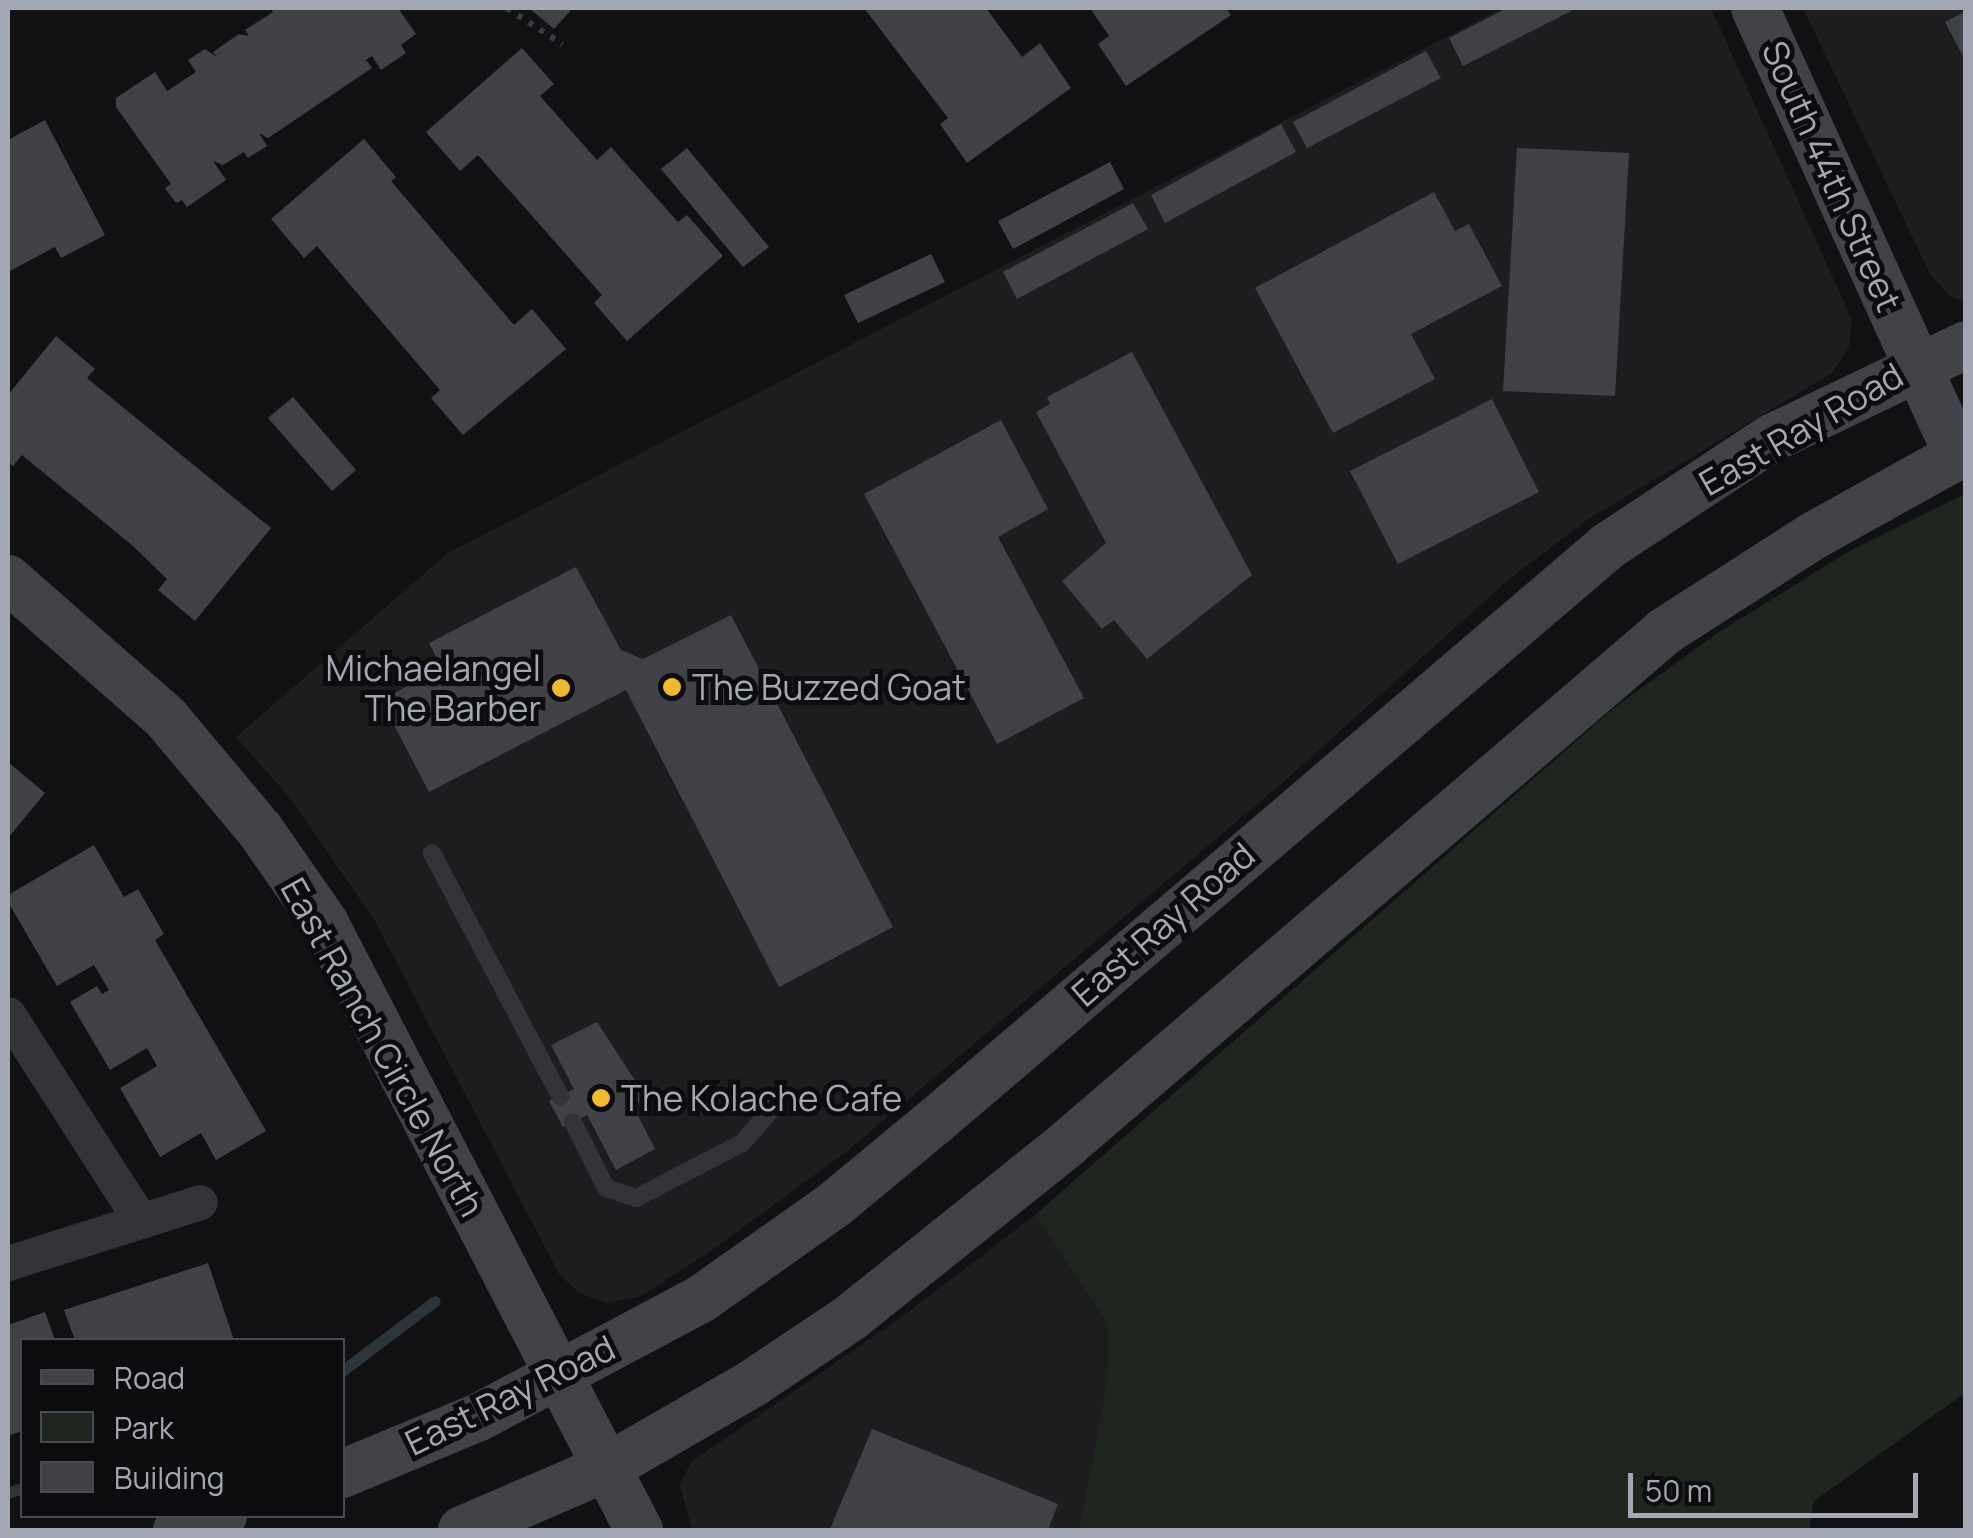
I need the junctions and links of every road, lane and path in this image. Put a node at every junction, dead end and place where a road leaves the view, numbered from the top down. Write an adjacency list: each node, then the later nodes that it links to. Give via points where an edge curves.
1 (507, 8): 3 (path)
2 (1754, 8): 5 (main road, South 44th Street)
3 (562, 44)
4 (1966, 345): 5 (main road, East Ray Road)
5 (1917, 364): 6 (main road, South 44th Street); 16 (main road, East Ray Road, via 1772,438 1608,546 835,1204 701,1299)
6 (1961, 453): 17 (main road, via 1812,536 1665,631 902,1280 753,1383)
7 (8, 579): 16 (main road, East Ranch Circle North, via 166,718 260,830 313,907)
8 (432, 852): 10 (lane)
9 (8, 1014): 14 (street)
10 (560, 1096)
11 (774, 1108): 12 (lane, via 742,1143 636,1198 606,1188)
12 (573, 1122)
13 (200, 1202): 14 (street)
14 (142, 1222): 15 (street)
15 (8, 1264)
16 (559, 1377): 17 (main road, East Ranch Circle North); 18 (main road, East Ray Road)
17 (606, 1468): 21 (main road); 22 (main road, East Ranch Circle North)
18 (345, 1473)
19 (216, 1518): 20 (main road)
20 (176, 1530)
21 (462, 1530)
22 (639, 1530)

